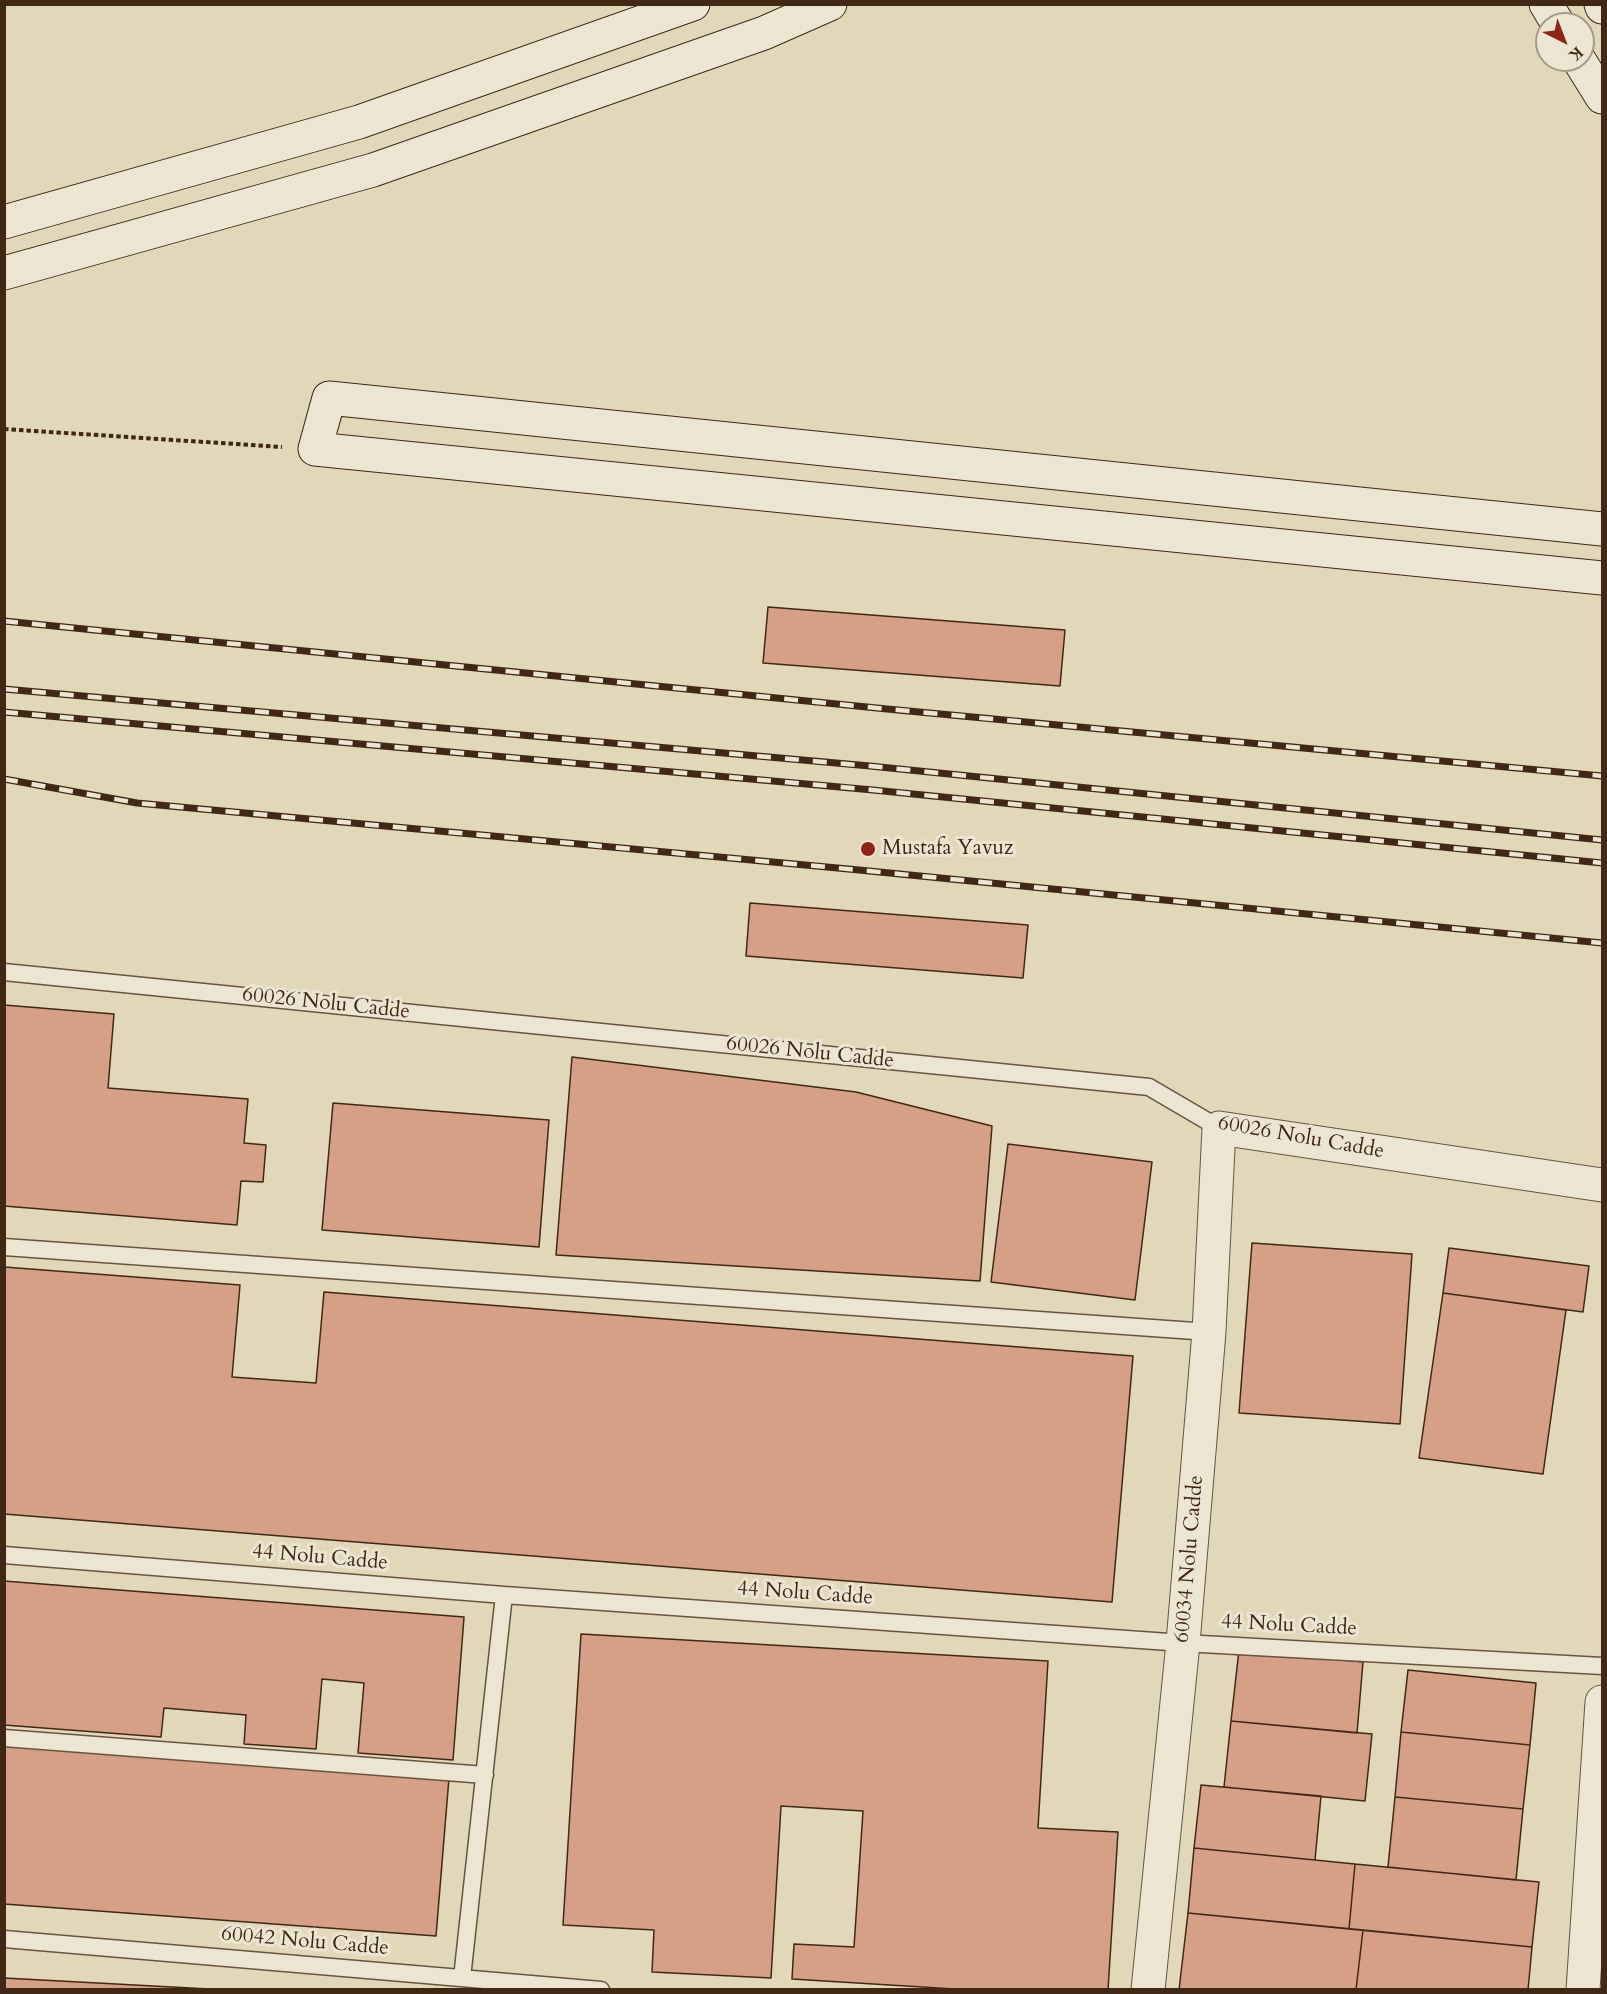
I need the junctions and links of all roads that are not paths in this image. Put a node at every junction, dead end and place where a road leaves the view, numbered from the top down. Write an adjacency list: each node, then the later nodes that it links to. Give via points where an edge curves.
1 (693, 4): 5 (street, via 359,122)
2 (830, 4): 6 (street, via 764,33 373,170)
3 (1586, 72): 4 (street)
4 (1602, 97)
5 (4, 222)
6 (4, 273)
7 (1602, 529): 8 (street, via 329,398 315,449)
8 (1602, 578)
9 (4, 972): 10 (lane, 60026 Nolu Cadde, via 1149,1087)
10 (1219, 1128): 11 (street, 60026 Nolu Cadde); 13 (street, 60034 Nolu Cadde)
11 (1602, 1185)
12 (4, 1247): 13 (lane)
13 (1209, 1332): 16 (street, 60034 Nolu Cadde)
14 (4, 1556): 15 (lane, 44 Nolu Cadde)
15 (504, 1595): 16 (lane, 44 Nolu Cadde); 20 (lane)
16 (1183, 1643): 17 (lane, 44 Nolu Cadde); 24 (street, 60034 Nolu Cadde)
17 (1602, 1666)
18 (1602, 1702): 25 (street)
19 (4, 1738): 20 (lane)
20 (485, 1775): 22 (lane)
21 (4, 1939): 22 (lane, 60042 Nolu Cadde)
22 (462, 1978): 23 (lane, 60042 Nolu Cadde)
23 (601, 1989)
24 (1148, 1989)
25 (1583, 1989)

